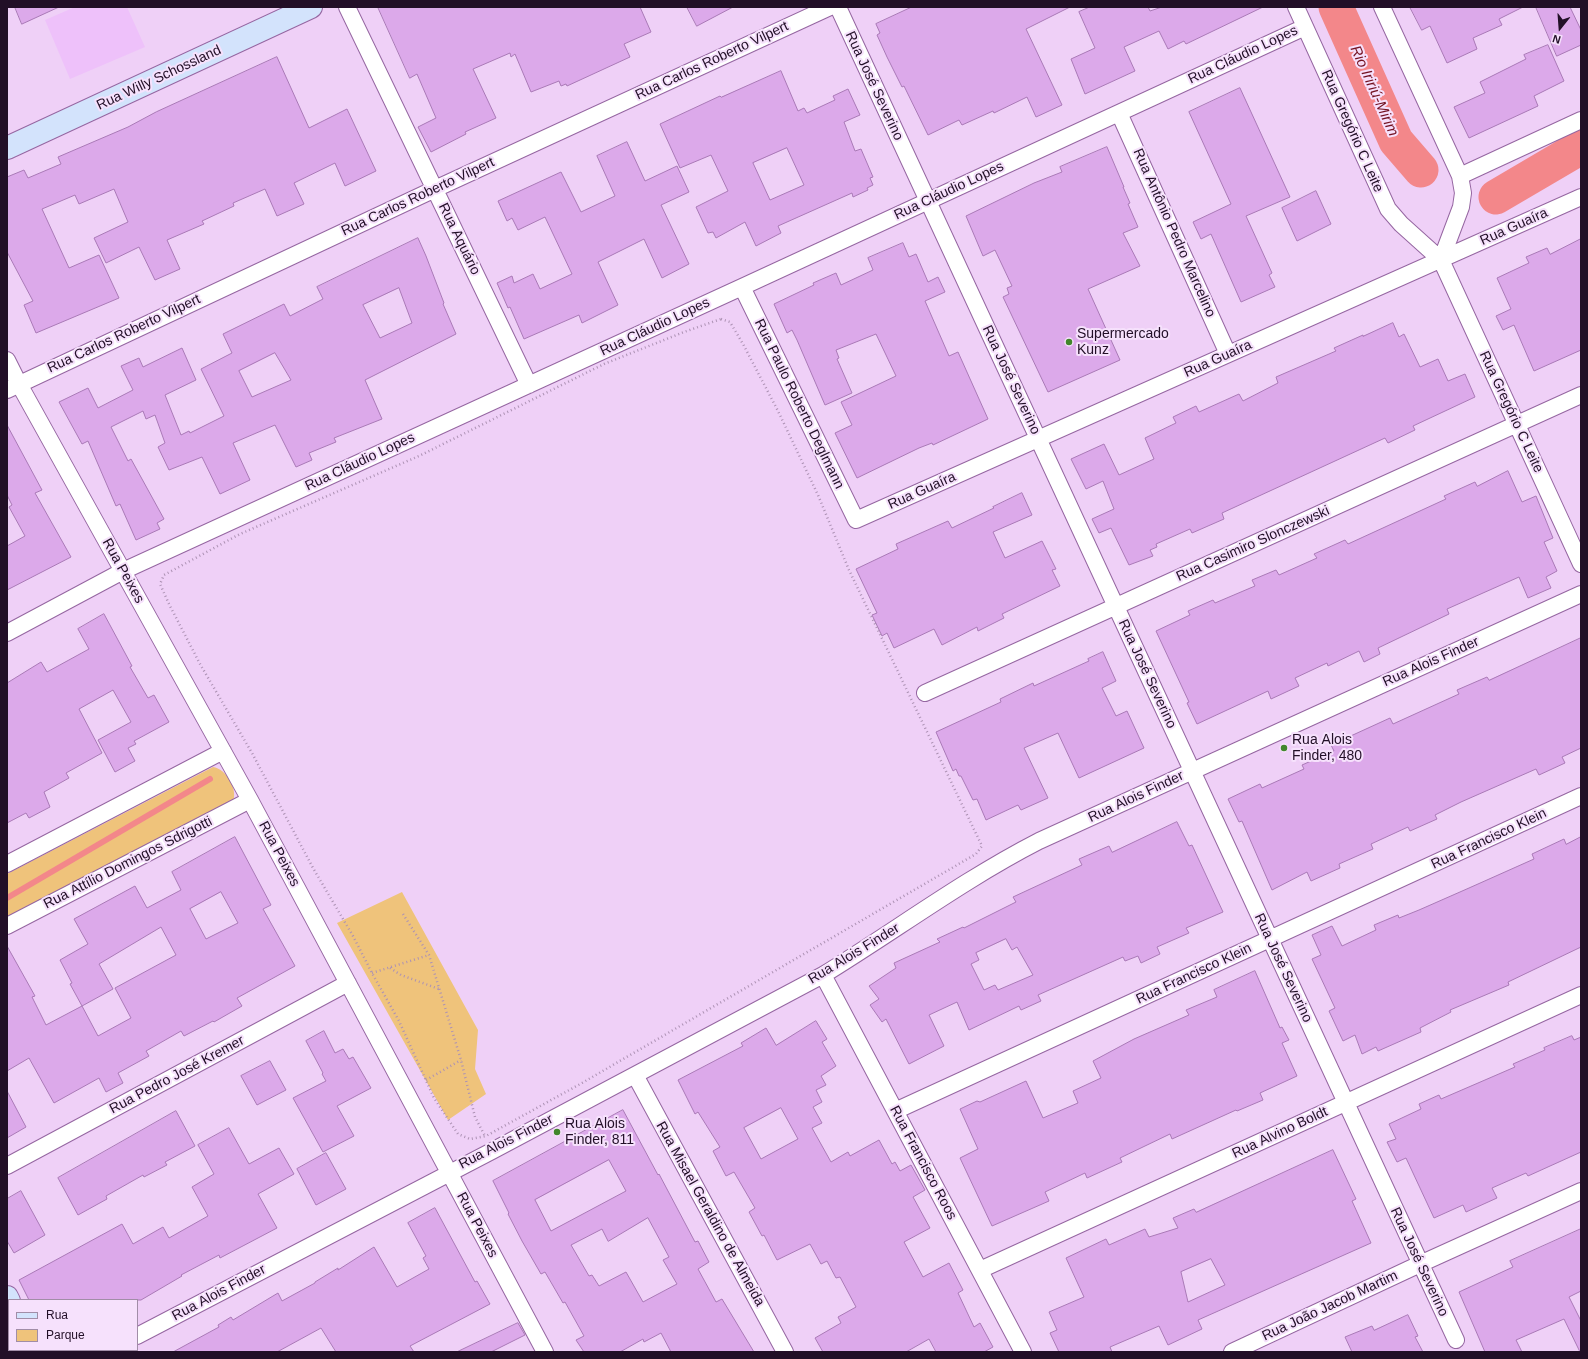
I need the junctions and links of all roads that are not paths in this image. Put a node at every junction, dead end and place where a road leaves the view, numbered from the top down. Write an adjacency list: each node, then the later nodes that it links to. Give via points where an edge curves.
1 (311, 7): 10 (street, Rua Willy Schossland)
2 (347, 7): 12 (street, Rua Aquário)
3 (830, 7): 12 (street, Rua Carlos Roberto Vilpert)
4 (838, 7): 14 (street, Rua José Severino)
5 (1296, 7): 7 (street, Rua Gregório C Leite)
6 (1382, 7): 11 (street)
7 (1305, 27): 8 (street, Rua Cláudio Lopes); 15 (street, Rua Gregório C Leite, via 1388,210)
8 (1118, 113): 14 (street, Rua Cláudio Lopes); 17 (street, Rua Antônio Pedro Marcelino)
9 (1581, 120): 11 (street)
10 (7, 148)
11 (1460, 176): 15 (street, via 1463,193 1461,207)
12 (434, 189): 19 (street, Rua Aquário); 20 (street, Rua Carlos Roberto Vilpert)
13 (1581, 197): 15 (street, Rua Guaíra)
14 (928, 201): 16 (street, Rua Cláudio Lopes); 23 (street, Rua José Severino)
15 (1441, 260): 17 (street, Rua Guaíra); 22 (street, Rua Gregório C Leite)
16 (742, 287): 19 (street, Rua Cláudio Lopes); 24 (street, Rua Paulo Roberto Deglmann)
17 (1228, 354): 23 (street, Rua Guaíra)
18 (7, 360): 20 (street, Rua Peixes)
19 (529, 385): 26 (street, Rua Cláudio Lopes)
20 (13, 387): 26 (street, Rua Peixes)
21 (1581, 395): 22 (street, Rua Casimiro Slonczewski)
22 (1517, 424): 25 (street, Rua Gregório C Leite); 28 (street, Rua Casimiro Slonczewski)
23 (1038, 439): 24 (street, Rua Guaíra); 28 (street, Rua José Severino)
24 (856, 520)
25 (1581, 564)
26 (123, 571): 29 (street, Rua Cláudio Lopes); 31 (street, Rua Peixes)
27 (1581, 594): 32 (street, Rua Alois Finder)
28 (1116, 606): 30 (street, Rua Casimiro Slonczewski); 32 (street, Rua José Severino)
29 (7, 633)
30 (925, 693)
31 (223, 751): 34 (street, Rua Peixes); 35 (street)
32 (1192, 771): 37 (street, Rua José Severino); 38 (street, Rua Alois Finder, via 1006,858)
33 (1581, 796): 37 (street, Rua Francisco Klein)
34 (250, 800): 36 (street, Rua Attílio Domingos Sdrigotti); 39 (street, Rua Peixes)
35 (7, 864)
36 (7, 926)
37 (1270, 939): 42 (street, Rua José Severino); 43 (street, Rua Francisco Klein)
38 (822, 975): 41 (street, Rua Alois Finder); 43 (street, Rua Francisco Roos)
39 (348, 983): 44 (street, Rua Pedro José Kremer); 45 (street, Rua Peixes)
40 (1581, 995): 42 (street, Rua Alvino Boldt)
41 (635, 1075): 45 (street, Rua Alois Finder, via 489,1144); 52 (street, Rua Misael Geraldino de Almeida)
42 (1346, 1103): 47 (street, Rua José Severino); 48 (street, Rua Alvino Boldt)
43 (895, 1111): 48 (street, Rua Francisco Roos)
44 (7, 1166)
45 (449, 1172): 49 (street, Rua Alois Finder); 51 (street, Rua Peixes)
46 (1581, 1191): 47 (street, Rua João Jacob Martim)
47 (1420, 1264): 50 (street, Rua José Severino); 54 (street, Rua João Jacob Martim)
48 (980, 1270): 53 (street, Rua Francisco Roos)
49 (138, 1335)
50 (1456, 1340)
51 (545, 1352)
52 (785, 1352)
53 (1023, 1352)
54 (1232, 1352)

